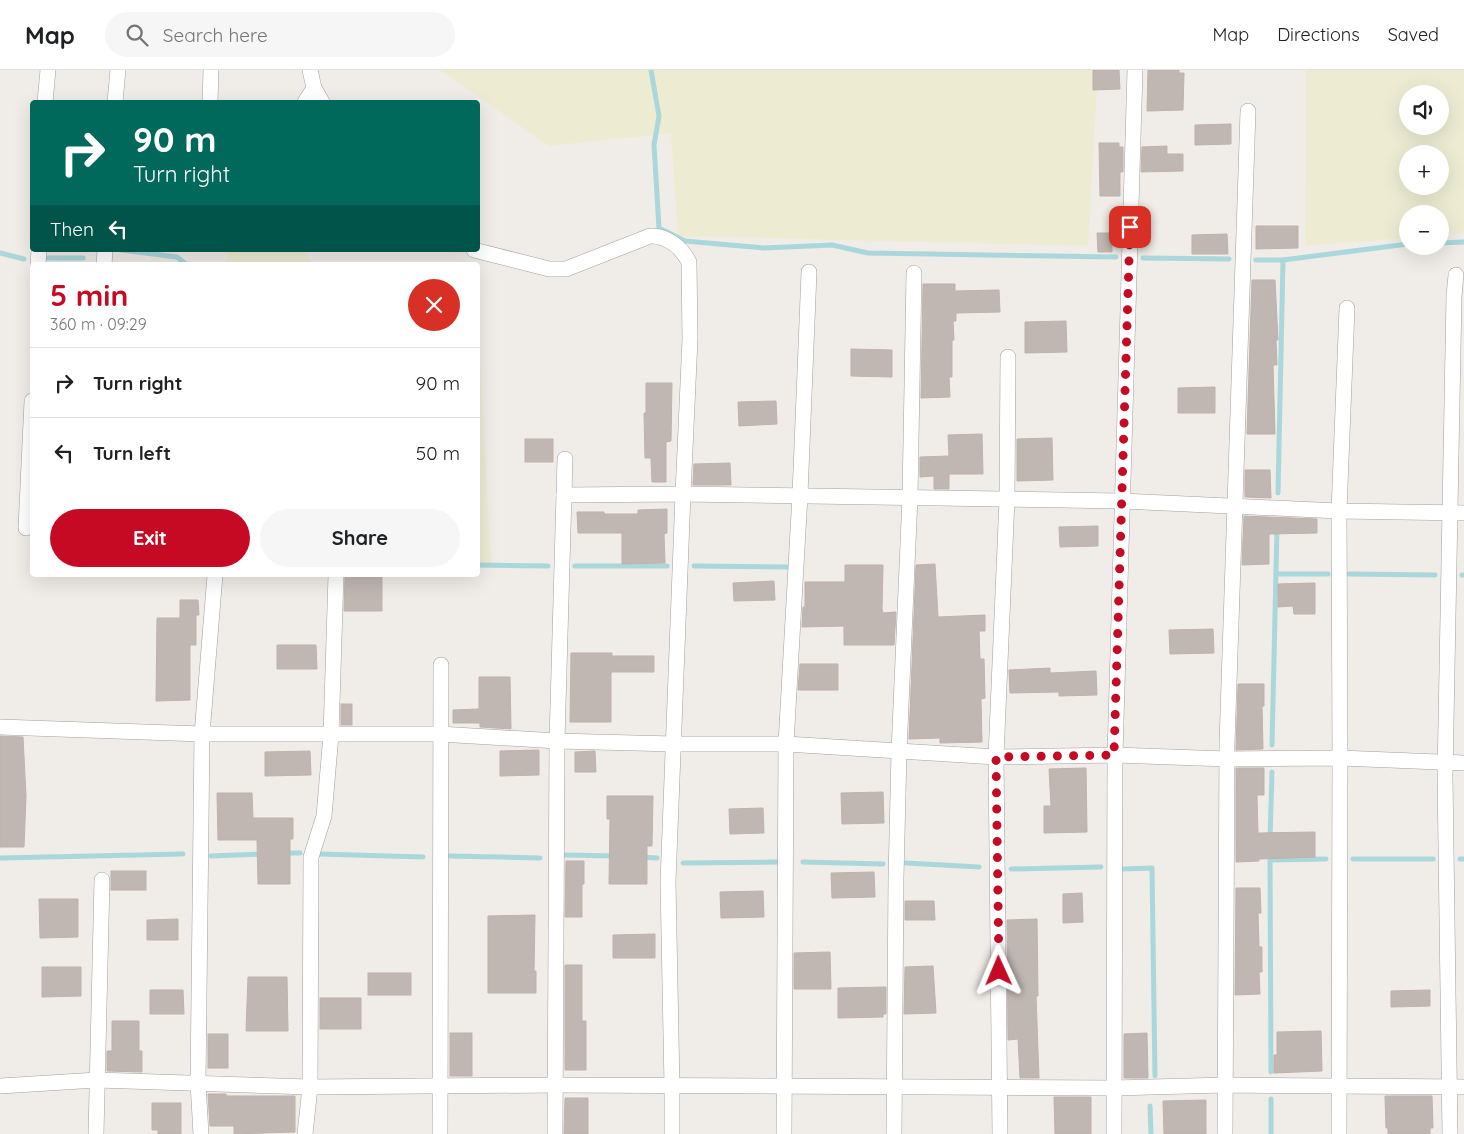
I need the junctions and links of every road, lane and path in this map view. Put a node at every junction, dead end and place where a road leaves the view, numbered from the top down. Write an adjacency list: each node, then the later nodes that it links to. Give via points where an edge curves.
1 (48, 70): 7 (street)
2 (118, 70): 8 (street)
3 (211, 70): 9 (street)
4 (310, 70): 6 (street)
5 (1135, 70): 26 (street)
6 (314, 88): 10 (street); 11 (street)
7 (45, 100)
8 (115, 100)
9 (210, 100)
10 (306, 100)
11 (321, 100)
12 (1248, 111): 27 (street)
13 (480, 251): 21 (street, via 557,269 566,269 650,236 659,236 683,252 689,262 690,339)
14 (809, 272): 23 (street)
15 (914, 273): 24 (street)
16 (1456, 275): 29 (street)
17 (1347, 308): 28 (street)
18 (1008, 357): 25 (street)
19 (30, 443): 30 (street)
20 (565, 459): 22 (street)
21 (682, 494): 22 (street); 23 (street); 39 (street)
22 (564, 495): 38 (street)
23 (800, 495): 24 (street); 40 (street)
24 (910, 497): 25 (street); 41 (street)
25 (1007, 499): 26 (street); 43 (street)
26 (1122, 501): 27 (street); 42 (street)
27 (1234, 504): 28 (street); 45 (street)
28 (1339, 510): 29 (street); 44 (street)
29 (1457, 514): 47 (street)
30 (26, 528)
31 (215, 577): 35 (street)
32 (336, 577): 36 (street)
33 (441, 665): 37 (street)
34 (0, 727): 35 (street)
35 (202, 734): 36 (street); 50 (street)
36 (331, 734): 37 (street); 57 (street, via 324,816 311,857)
37 (439, 734): 38 (street); 58 (street)
38 (557, 741): 39 (street); 51 (street)
39 (674, 744): 40 (street); 54 (street, via 668,882)
40 (786, 744): 41 (street); 55 (street)
41 (899, 752): 43 (street); 61 (street)
42 (1114, 755): 43 (street); 45 (street); 62 (street)
43 (996, 757): 59 (street)
44 (1340, 758): 45 (street); 47 (street); 56 (street)
45 (1227, 759): 52 (street)
46 (1464, 763): 47 (street)
47 (1446, 764): 60 (street)
48 (102, 880): 49 (street)
49 (97, 1080): 50 (street); 53 (street); 63 (street)
50 (198, 1083): 57 (street); 64 (street)
51 (556, 1085): 54 (street); 58 (street); 67 (street)
52 (1225, 1085): 56 (street); 62 (street); 73 (street)
53 (0, 1086)
54 (672, 1086): 55 (street); 68 (street)
55 (784, 1086): 61 (street); 69 (street)
56 (1338, 1086): 60 (street); 74 (street)
57 (310, 1087): 58 (street); 65 (street)
58 (440, 1087): 66 (street)
59 (1000, 1087): 61 (street); 62 (street); 71 (street)
60 (1457, 1087): 75 (street)
61 (895, 1088): 70 (street)
62 (1114, 1088): 72 (street)
63 (96, 1134)
64 (201, 1134)
65 (305, 1134)
66 (440, 1134)
67 (555, 1134)
68 (672, 1134)
69 (784, 1134)
70 (894, 1134)
71 (1000, 1134)
72 (1114, 1134)
73 (1226, 1134)
74 (1339, 1134)
75 (1450, 1134)

